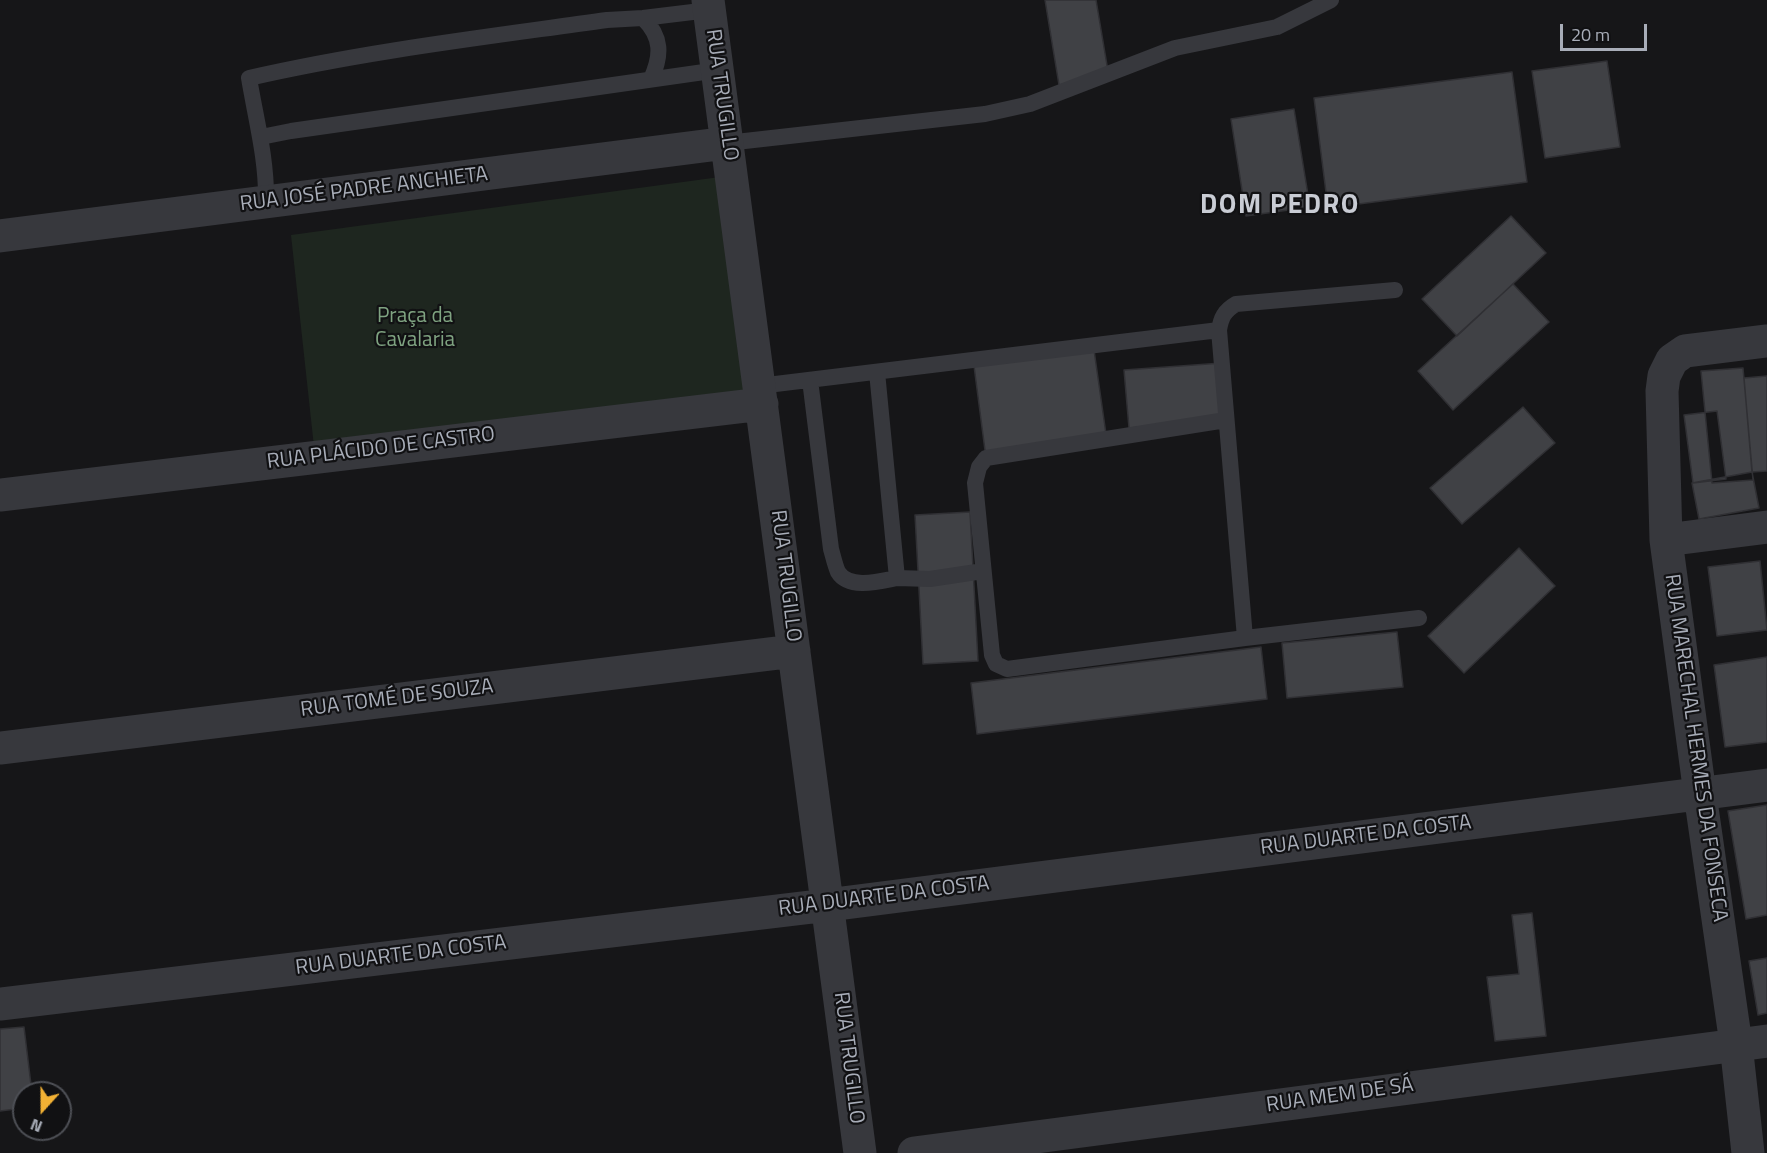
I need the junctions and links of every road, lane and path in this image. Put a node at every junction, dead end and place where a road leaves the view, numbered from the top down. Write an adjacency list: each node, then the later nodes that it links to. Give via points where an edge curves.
1 (1331, 0): 7 (lane, via 1277,27 1175,48 1030,104 985,114)
2 (709, 5): 3 (lane); 4 (street, RUA TRUGILLO)
3 (643, 18): 5 (lane, via 657,38 659,53); 6 (lane, via 362,55 249,78)
4 (718, 70): 5 (lane); 7 (street, RUA TRUGILLO)
5 (651, 79): 6 (lane)
6 (261, 137): 8 (lane)
7 (727, 143): 8 (street, RUA JOSÉ PADRE ANCHIETA); 15 (street, RUA TRUGILLO)
8 (266, 202): 9 (street, RUA JOSÉ PADRE ANCHIETA)
9 (0, 236)
10 (1395, 290): 11 (lane, via 1236,304 1221,318)
11 (1219, 330): 13 (lane); 16 (lane)
12 (1767, 342): 19 (street, RUA MARECHAL HERMES DA FONSECA, via 1685,351 1672,360 1662,391)
13 (877, 372): 14 (lane); 21 (lane)
14 (810, 380): 15 (lane); 21 (lane, via 831,549 839,574 851,582)
15 (760, 395): 17 (street, RUA PLÁCIDO DE CASTRO); 24 (street, RUA TRUGILLO)
16 (1226, 420): 20 (lane, via 986,458 975,483); 23 (lane)
17 (0, 495)
18 (1767, 527): 19 (street)
19 (1666, 540): 27 (street, RUA MARECHAL HERMES DA FONSECA)
20 (983, 571): 21 (lane, via 930,579); 23 (lane, via 992,655 996,664 1006,669)
21 (897, 578)
22 (1419, 618): 23 (lane)
23 (1245, 638)
24 (794, 651): 25 (street, RUA TOMÉ DE SOUZA); 28 (street, RUA TRUGILLO)
25 (0, 748)
26 (1767, 785): 27 (street, RUA DUARTE DA COSTA)
27 (1700, 794): 28 (street, RUA DUARTE DA COSTA); 30 (street, RUA MARECHAL HERMES DA FONSECA)
28 (828, 905): 29 (street, RUA DUARTE DA COSTA); 31 (street, RUA TRUGILLO)
29 (0, 1004)
30 (1752, 1042): 32 (street, RUA MEM DE SÁ); 33 (street, RUA MARECHAL HERMES DA FONSECA)
31 (860, 1153)
32 (914, 1153)
33 (1748, 1153)

